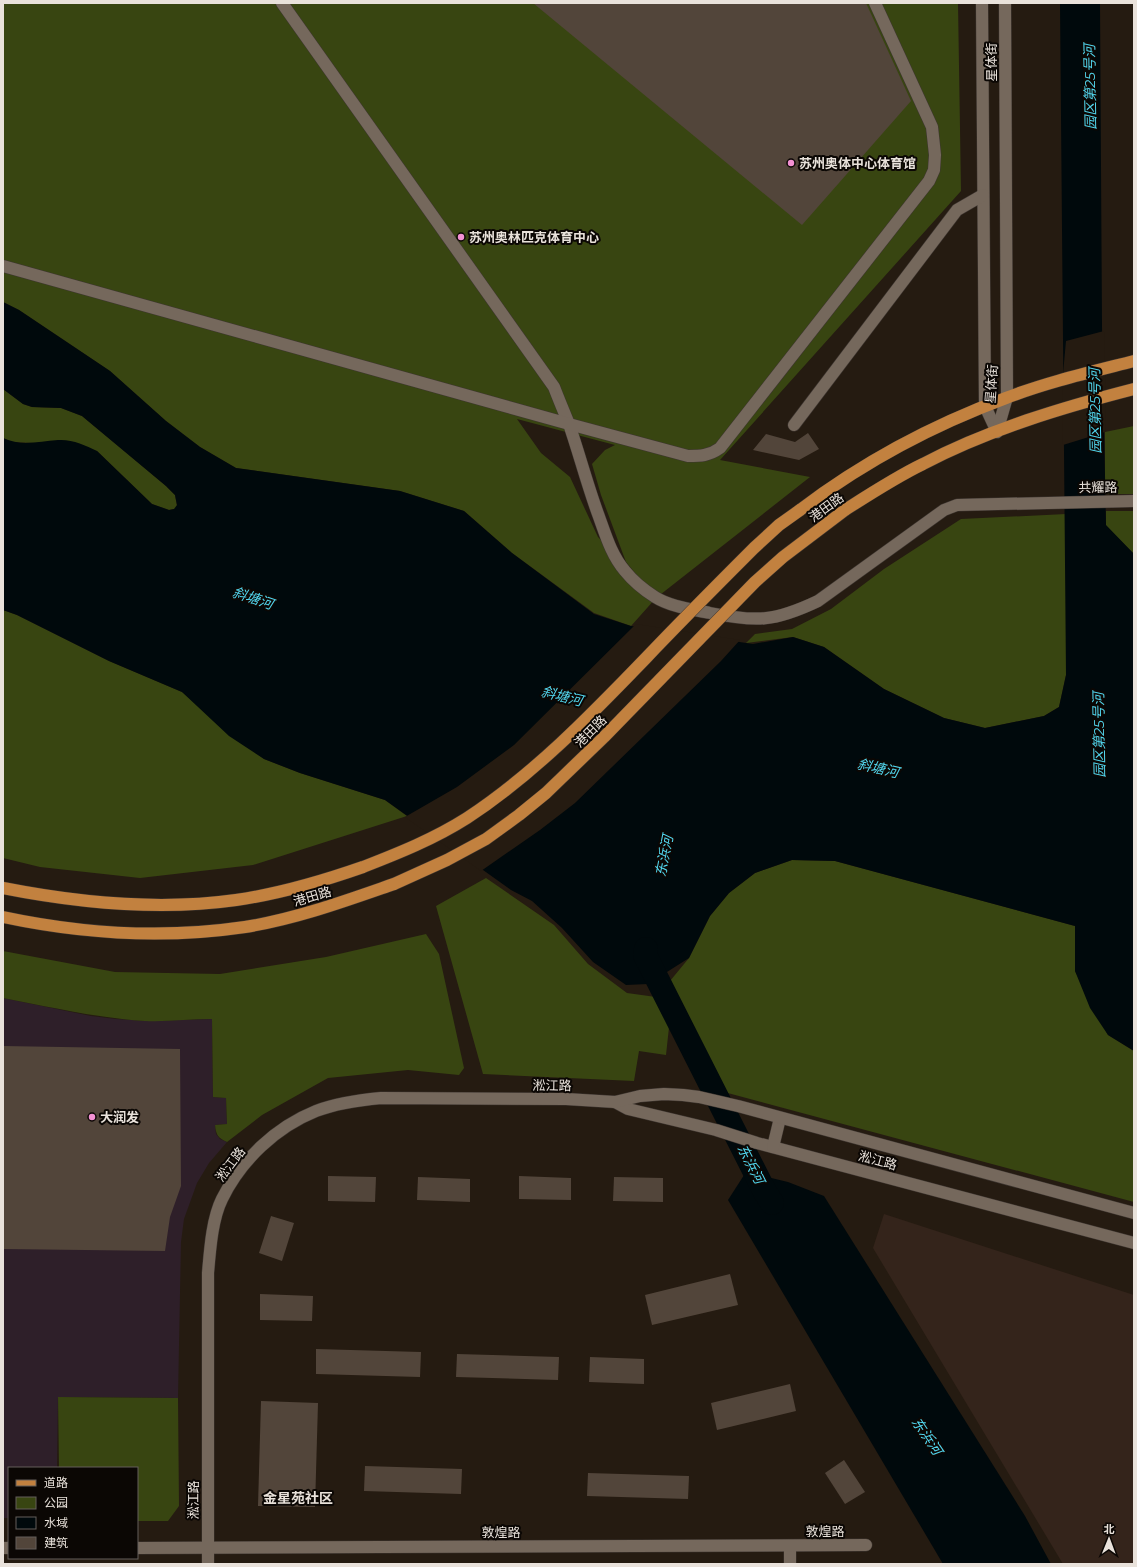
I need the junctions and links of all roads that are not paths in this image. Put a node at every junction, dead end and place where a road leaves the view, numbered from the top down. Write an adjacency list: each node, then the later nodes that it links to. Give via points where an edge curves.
1 (282, 3): 11 (street, 共耀路, via 554,387)
2 (875, 3): 11 (street, via 932,127 935,156 934,170 929,181 720,448 712,454 688,456)
3 (982, 3): 5 (street, 星体街)
4 (1004, 3): 9 (street, 星体街)
5 (983, 195): 10 (street, 星体街); 12 (street, via 957,210)
6 (3, 266): 11 (street)
7 (1134, 362): 9 (main road, 港田路)
8 (1134, 389): 13 (main road, 港田路, via 1062,409)
9 (1007, 397): 10 (main road, 港田路); 13 (street, 星体街)
10 (985, 406): 13 (street, 星体街); 15 (main road, 港田路, bridge, via 917,437 876,460 828,489 779,526 754,548 597,708 515,783 448,830 405,851 363,867 333,877 244,898 186,904 135,905 84,902)
11 (569, 424): 14 (street, 共耀路, via 610,547 625,571 640,587 656,598 678,607 741,619 763,620 801,610 818,602 944,510 957,505)
12 (794, 425)
13 (997, 432): 16 (main road, 港田路, bridge, via 924,463 886,484 845,510 783,557 546,792 486,839 447,860 394,884 340,903 246,927 120,934 71,929)
14 (1134, 501)
15 (3, 888)
16 (3, 917)
17 (615, 1102): 18 (street, 淞江路, via 640,1096 683,1094); 19 (street, 淞江路, via 628,1109); 24 (street, 淞江路, via 566,1099 354,1100 315,1111 281,1130 241,1168 221,1199 211,1236 209,1258)
18 (780, 1118): 19 (street); 20 (street, 淞江路)
19 (773, 1147): 21 (street, 淞江路)
20 (1134, 1213)
21 (1134, 1243)
22 (866, 1545): 23 (street, 敦煌路)
23 (790, 1546): 24 (street, 敦煌路); 27 (street)
24 (207, 1547): 25 (street, 敦煌路); 26 (street, 淞江路)
25 (138, 1548)
26 (208, 1564)
27 (790, 1564)

